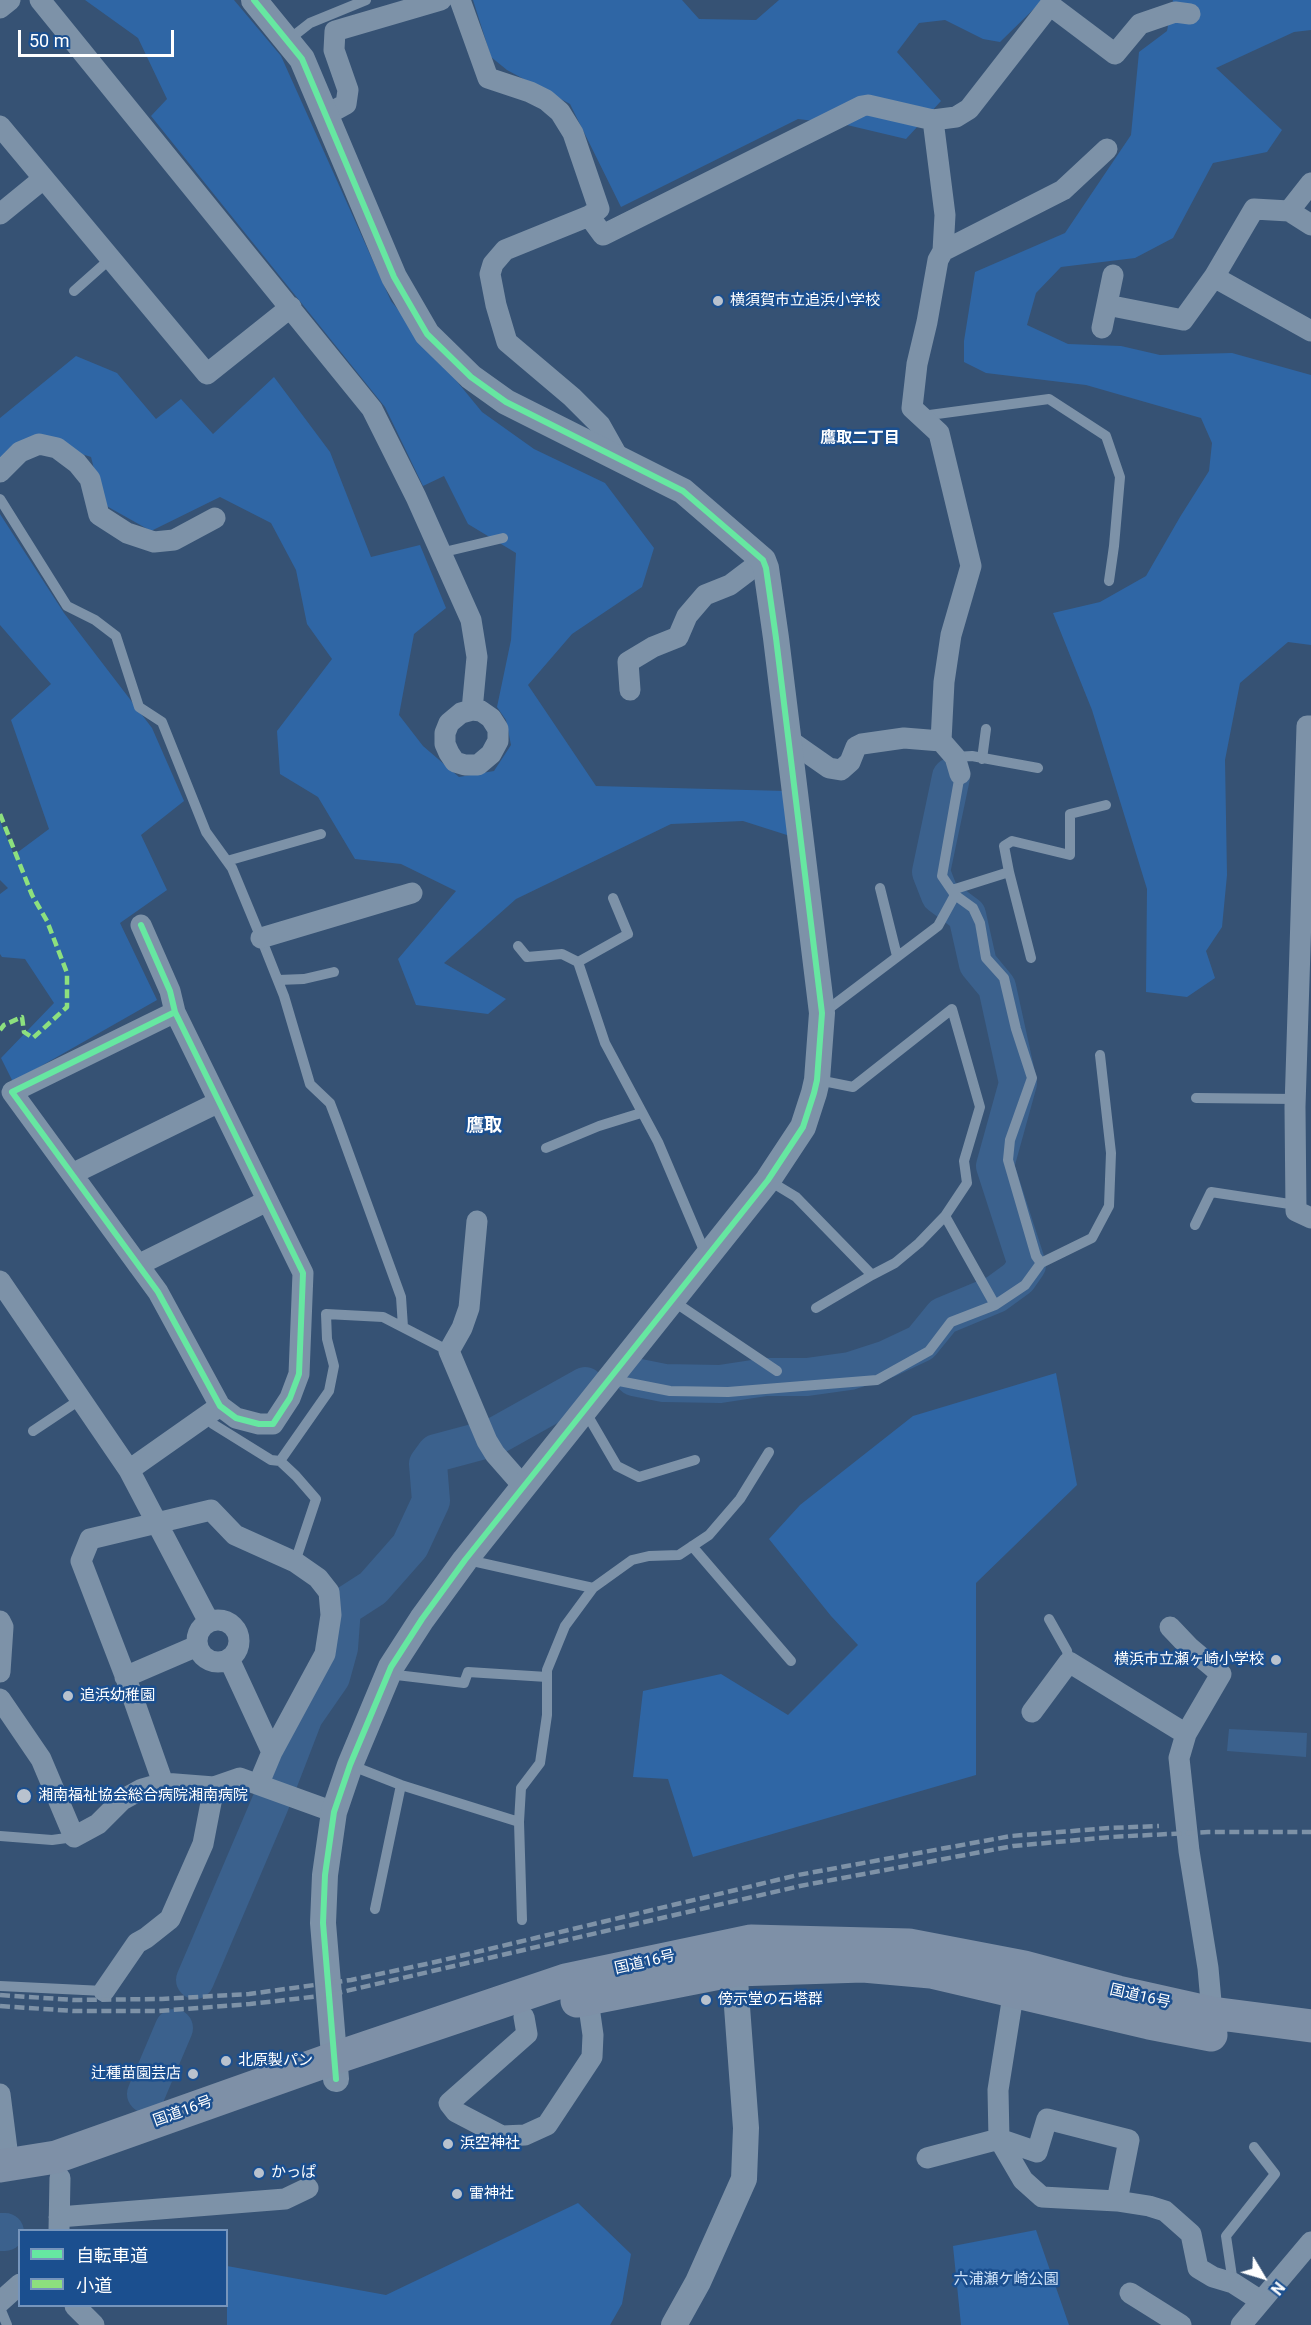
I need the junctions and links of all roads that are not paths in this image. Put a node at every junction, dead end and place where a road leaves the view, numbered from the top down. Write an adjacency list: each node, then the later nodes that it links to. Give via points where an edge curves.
1 (10, 0): 7 (street)
2 (40, 0): 26 (street)
3 (254, 0): 9 (street)
4 (366, 0): 9 (lane, via 310,22)
5 (441, 0): 10 (street, via 335,31 334,50 348,90 345,104)
6 (460, 0): 18 (street, via 488,78 546,100 560,112 573,133 599,209)
7 (0, 8)
8 (1190, 14): 11 (street, via 1175,12 1140,24 1115,54 1050,5 969,109 956,117)
9 (287, 41): 10 (street, via 302,58)
10 (326, 115): 30 (street, via 394,277 427,334 471,377 506,402)
11 (933, 120): 18 (street, via 862,106 603,235); 20 (street, via 945,215)
12 (0, 126): 14 (street)
13 (1107, 149): 20 (street, via 1063,190)
14 (43, 179): 17 (street); 21 (street)
15 (1311, 183): 16 (street)
16 (1289, 211): 19 (street); 23 (street, via 1254,209)
17 (0, 214)
18 (589, 216): 30 (street, via 505,250 490,274 507,342 600,426)
19 (1311, 225)
20 (943, 251): 29 (street, via 917,364 912,408)
21 (111, 259): 24 (lane); 26 (street, via 207,374)
22 (1113, 275): 25 (street)
23 (1214, 277): 25 (street, via 1183,320); 28 (street)
24 (74, 291)
25 (1107, 305): 27 (street)
26 (291, 307): 35 (street, via 372,409)
27 (1102, 328)
28 (1311, 331)
29 (919, 417): 37 (lane, via 1049,399 1106,436 1120,477); 43 (street, via 939,433 971,566 951,635 944,682)
30 (618, 457): 36 (street, via 683,491)
31 (0, 472): 33 (street, via 20,452 39,444 57,448 90,479 99,515 127,533 154,542 174,540)
32 (0, 499): 49 (lane, via 67,606 116,636 139,707 162,722 206,832)
33 (215, 518)
34 (503, 538): 35 (lane)
35 (440, 553): 39 (street, via 471,620 477,657)
36 (763, 560): 38 (street, via 730,585 705,595 687,616 678,637 628,662); 42 (street)
37 (1109, 581)
38 (630, 690)
39 (472, 711)
40 (1311, 726): 47 (street, via 1307,726)
41 (986, 729): 44 (lane)
42 (789, 740): 43 (street, via 829,768 841,770 850,762 856,747 904,738); 65 (street)
43 (952, 758): 44 (lane); 52 (lane, via 942,876)
44 (982, 759): 45 (lane)
45 (1038, 768)
46 (1106, 805): 50 (lane, via 1070,814 1070,855 1012,841 1004,846)
47 (1308, 824): 55 (street)
48 (321, 834): 49 (lane)
49 (227, 861): 57 (lane)
50 (1009, 872): 52 (lane); 60 (lane)
51 (880, 888): 59 (lane)
52 (954, 892): 59 (lane, via 938,926); 81 (lane, via 973,908 980,923 986,958 1004,978 1032,1078 1010,1140 1008,1160)
53 (412, 893): 57 (street)
54 (613, 898): 61 (lane, via 628,934)
55 (1306, 922): 70 (street)
56 (141, 925): 64 (street)
57 (261, 938): 63 (lane)
58 (518, 946): 61 (lane, via 527,957 562,954)
59 (897, 956): 65 (lane)
60 (1031, 958)
61 (578, 962): 71 (lane, via 605,1043)
62 (334, 972): 63 (lane)
63 (278, 980): 88 (lane, via 310,1084 330,1103 401,1298)
64 (175, 1011): 69 (street); 73 (street, via 12,1092)
65 (822, 1013): 67 (street)
66 (1100, 1055): 81 (lane, via 1112,1153 1109,1206 1092,1238)
67 (818, 1080): 74 (street, via 803,1126); 77 (lane, via 853,1087 952,1009 980,1107 964,1161 967,1183)
68 (1196, 1098): 70 (lane)
69 (219, 1102): 73 (street); 75 (street)
70 (1301, 1104): 76 (street)
71 (641, 1113): 72 (lane); 80 (lane, via 658,1142)
72 (546, 1148)
73 (72, 1174): 82 (street)
74 (768, 1180): 80 (street); 83 (lane, via 796,1197)
75 (267, 1201): 82 (street); 93 (street, via 303,1273 299,1374 290,1398 273,1424)
76 (1304, 1212): 79 (lane, via 1211,1192)
77 (945, 1216): 83 (lane, via 895,1263); 86 (lane)
78 (477, 1221): 89 (street, via 469,1308)
79 (1195, 1225)
80 (707, 1258): 85 (street)
81 (1041, 1263): 86 (lane, via 1025,1285)
82 (138, 1265): 93 (street, via 176,1323)
83 (872, 1275): 87 (lane)
84 (0, 1281): 92 (street)
85 (673, 1301): 90 (lane); 91 (street)
86 (995, 1305): 91 (lane, via 951,1322 929,1351 878,1380 728,1392 670,1390)
87 (816, 1308)
88 (403, 1327): 89 (lane); 98 (lane, via 383,1317 326,1314 334,1366 329,1391)
89 (449, 1351): 100 (street, via 487,1441)
90 (777, 1371)
91 (609, 1379): 94 (street)
92 (81, 1399): 95 (lane); 99 (street)
93 (213, 1411): 98 (lane, via 213,1424 271,1460); 99 (street)
94 (585, 1411): 97 (lane, via 616,1466 639,1477); 100 (street)
95 (33, 1431)
96 (769, 1452): 102 (lane, via 740,1499 709,1535)
97 (695, 1460)
98 (280, 1461): 104 (lane, via 316,1500)
99 (129, 1470): 101 (street)
100 (524, 1487): 103 (street)
101 (158, 1522): 104 (street, via 211,1510 235,1535); 108 (street); 116 (street, via 90,1539 81,1561)
102 (692, 1546): 105 (lane, via 679,1555 632,1560); 112 (lane)
103 (465, 1560): 105 (lane); 115 (street, via 410,1636)
104 (295, 1562): 121 (street, via 318,1578 329,1592 331,1615 325,1654)
105 (593, 1588): 117 (lane, via 565,1626)
106 (1049, 1619): 113 (lane, via 1067,1650)
107 (0, 1621): 114 (street)
108 (209, 1622): 110 (street, via 197,1636); 111 (street, via 230,1623 237,1632 236,1652)
109 (1170, 1627): 120 (street, via 1221,1674)
110 (197, 1646): 111 (street, via 210,1661); 116 (street)
111 (229, 1659): 121 (street)
112 (791, 1661)
113 (1069, 1662): 119 (street); 120 (street)
114 (0, 1672)
115 (388, 1674): 117 (lane, via 464,1683 468,1672); 122 (street)
116 (125, 1677): 123 (street)
117 (547, 1677): 128 (lane, via 547,1715 540,1763 521,1788)
118 (0, 1699): 130 (street, via 41,1759)
119 (1032, 1712)
120 (1186, 1734): 138 (street, via 1179,1758)
121 (272, 1752): 124 (street)
122 (350, 1765): 125 (lane); 127 (street)
123 (163, 1783): 126 (street); 130 (street, via 122,1800 98,1824)
124 (259, 1783): 126 (street, via 240,1778); 127 (street)
125 (401, 1785): 128 (lane); 131 (lane)
126 (214, 1787): 136 (street, via 202,1844 170,1918 137,1943)
127 (334, 1812): 142 (street, via 323,1905)
128 (519, 1822): 132 (lane)
129 (0, 1836): 130 (lane, via 52,1840)
130 (74, 1837)
131 (375, 1909)
132 (522, 1920)
133 (734, 1957): 134 (highway, 国道16号, via 762,1941 909,1945); 137 (highway, 国道16号); 142 (highway, 国道16号, via 566,1980); 162 (street, via 746,2127 744,2179 698,2282)
134 (1020, 1979): 138 (highway, 国道16号, via 1118,1992); 141 (highway, 国道16号, via 1149,2023 1263,2044); 144 (street, via 1006,2031 998,2090)
135 (0, 1986): 136 (lane)
136 (104, 1991)
137 (585, 1999): 139 (highway, 国道16号); 139 (street, via 593,2035 592,2057 547,2125 525,2135 502,2136 456,2112 448,2103 527,2034)
138 (1212, 2013): 140 (highway, 国道16号)
139 (524, 2017): 142 (highway, 国道16号)
140 (1311, 2026)
141 (1311, 2047)
142 (336, 2069): 147 (highway, 国道16号); 148 (highway, 国道16号)
143 (0, 2094): 147 (street)
144 (999, 2139): 146 (street); 150 (street, via 1023,2180 1042,2197); 150 (street, via 1037,2152 1047,2119 1129,2140)
145 (1254, 2147): 153 (lane, via 1275,2174 1226,2236)
146 (927, 2158)
147 (3, 2172): 148 (highway, 国道16号)
148 (60, 2178): 151 (street)
149 (308, 2188): 151 (street, via 285,2199)
150 (1117, 2201): 153 (street, via 1165,2211 1191,2234 1198,2268)
151 (59, 2224)
152 (1311, 2242): 156 (street)
153 (1233, 2283): 156 (street)
154 (18, 2286): 157 (street)
155 (1130, 2293): 163 (street)
156 (1261, 2301): 164 (street)
157 (0, 2302)
158 (76, 2307): 161 (street)
159 (0, 2308): 160 (lane)
160 (7, 2325)
161 (94, 2325)
162 (674, 2325)
163 (1181, 2325)
164 (1242, 2325)

